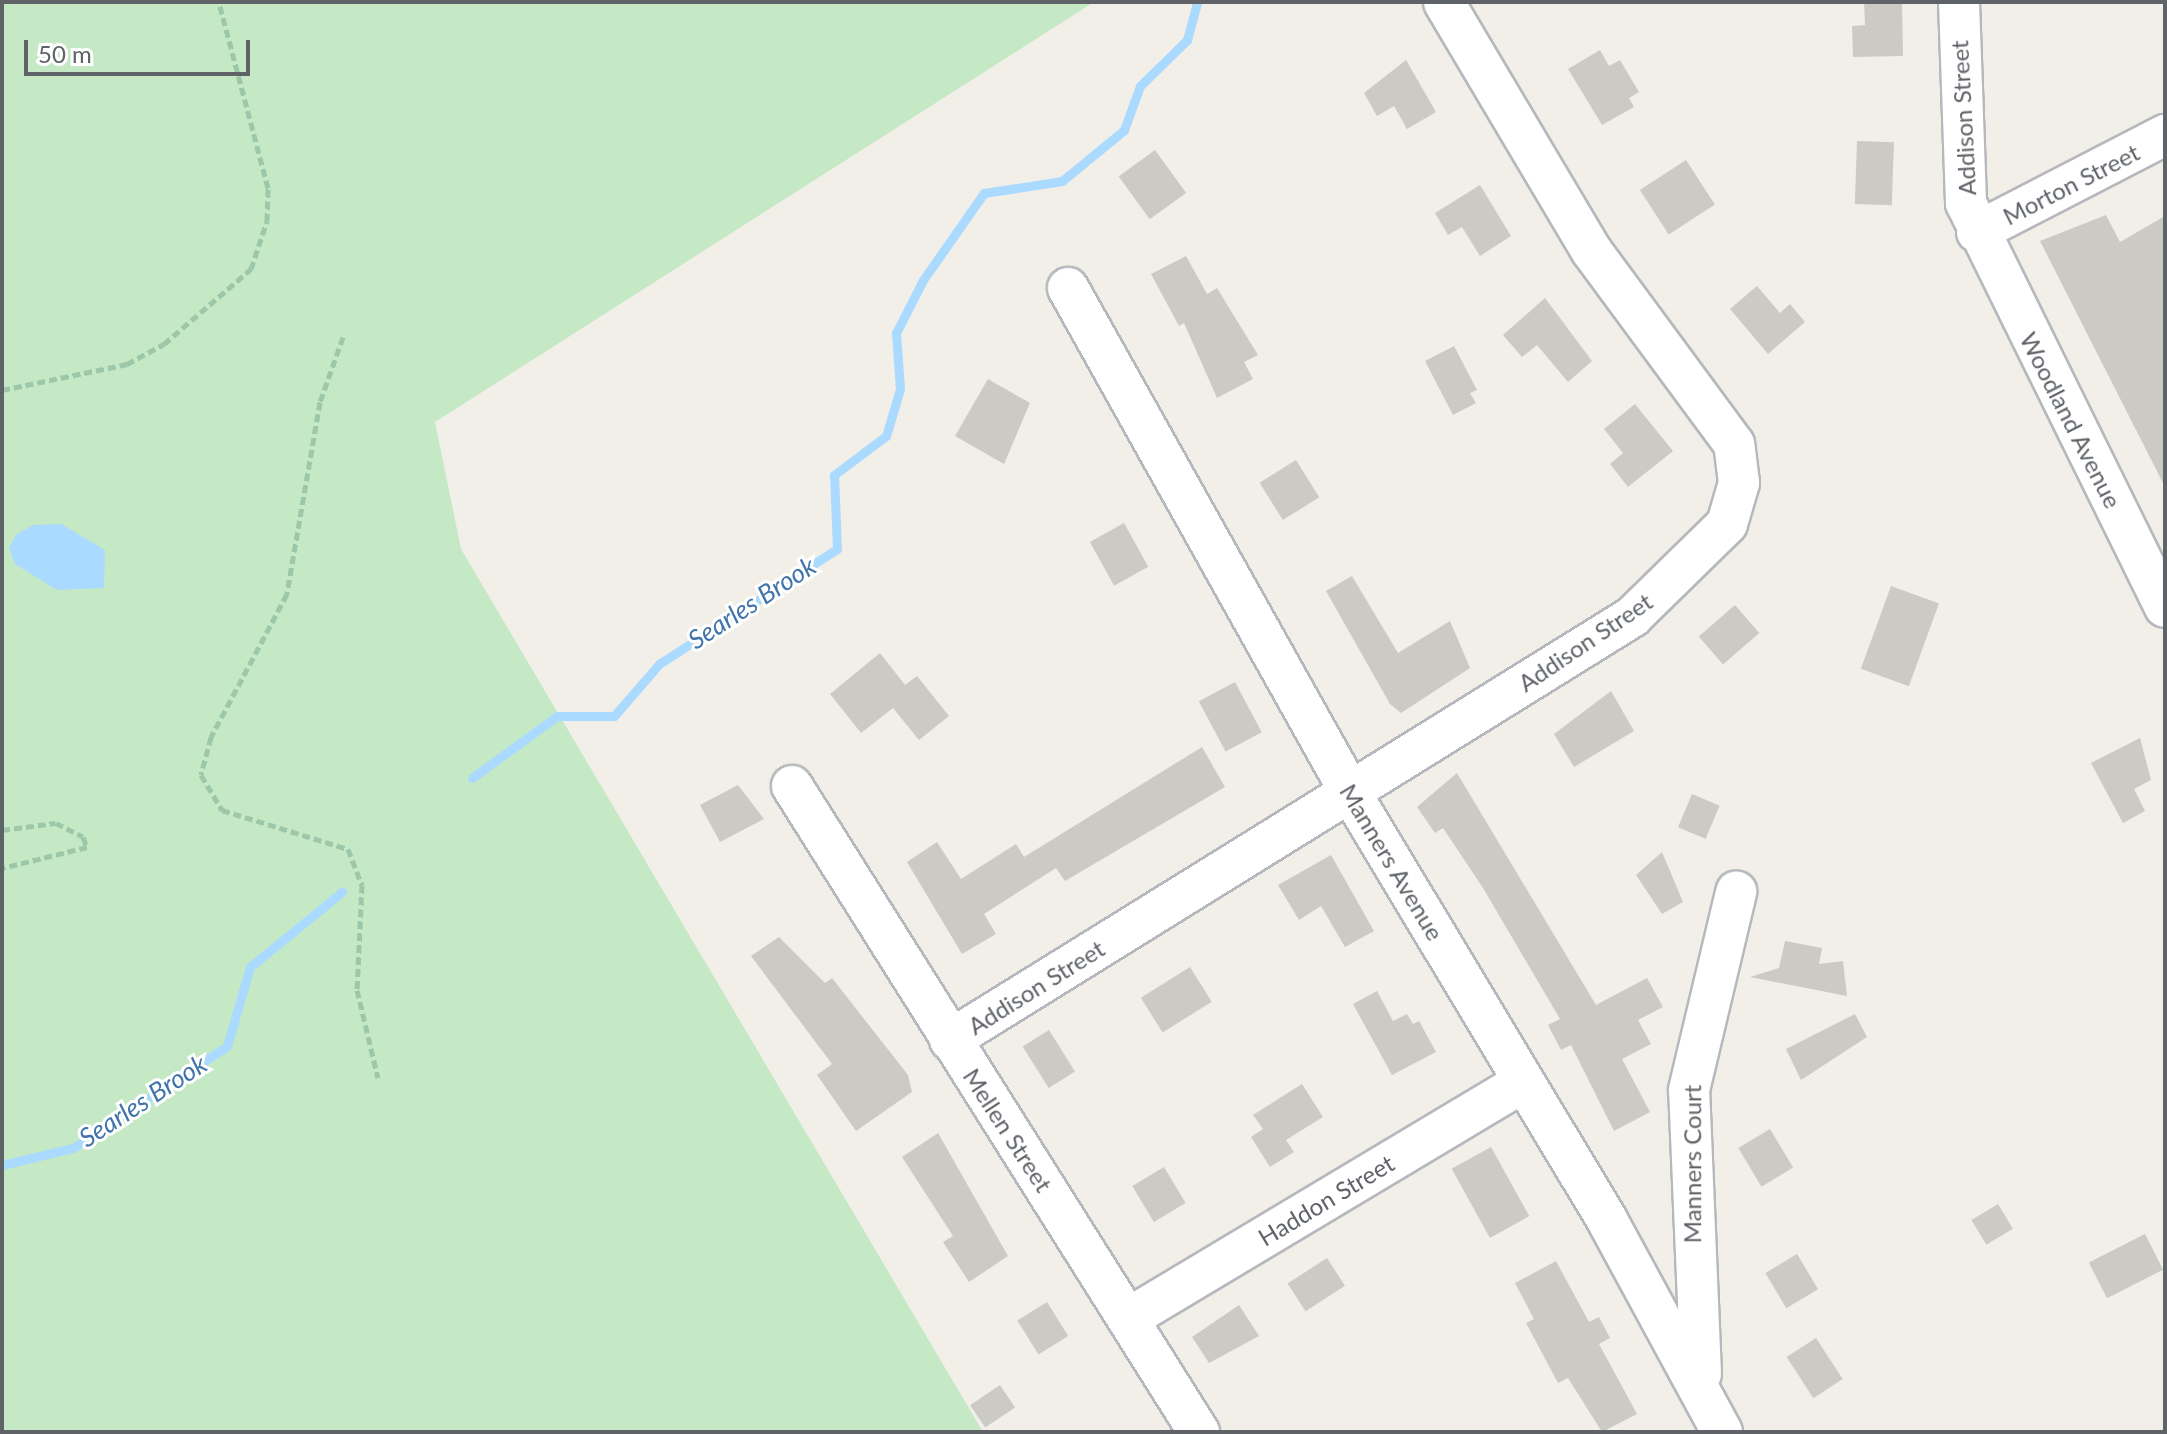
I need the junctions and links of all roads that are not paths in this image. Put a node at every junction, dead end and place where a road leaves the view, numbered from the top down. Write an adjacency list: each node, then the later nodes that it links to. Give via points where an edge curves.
1 (1444, 2): 8 (street, Addison Street, via 1591,250 1712,405 1734,444 1739,483 1727,524 1706,552 1632,617)
2 (1959, 2): 4 (street, Addison Street, via 1961,172)
3 (2165, 135): 4 (street, Morton Street)
4 (1977, 232): 6 (street, Woodland Avenue)
5 (1068, 288): 8 (street, Manners Avenue)
6 (2165, 607)
7 (792, 786): 10 (street, Mellen Street)
8 (1350, 792): 10 (street, Addison Street); 11 (street, Manners Avenue)
9 (1736, 892): 13 (street, Manners Court, via 1689,1090 1693,1302)
10 (950, 1040): 12 (street, Mellen Street)
11 (1523, 1082): 12 (street, Haddon Street); 13 (street, Manners Avenue)
12 (1129, 1318): 14 (street, Mellen Street)
13 (1704, 1394): 15 (street, Manners Avenue)
14 (1199, 1432)
15 (1722, 1432)

